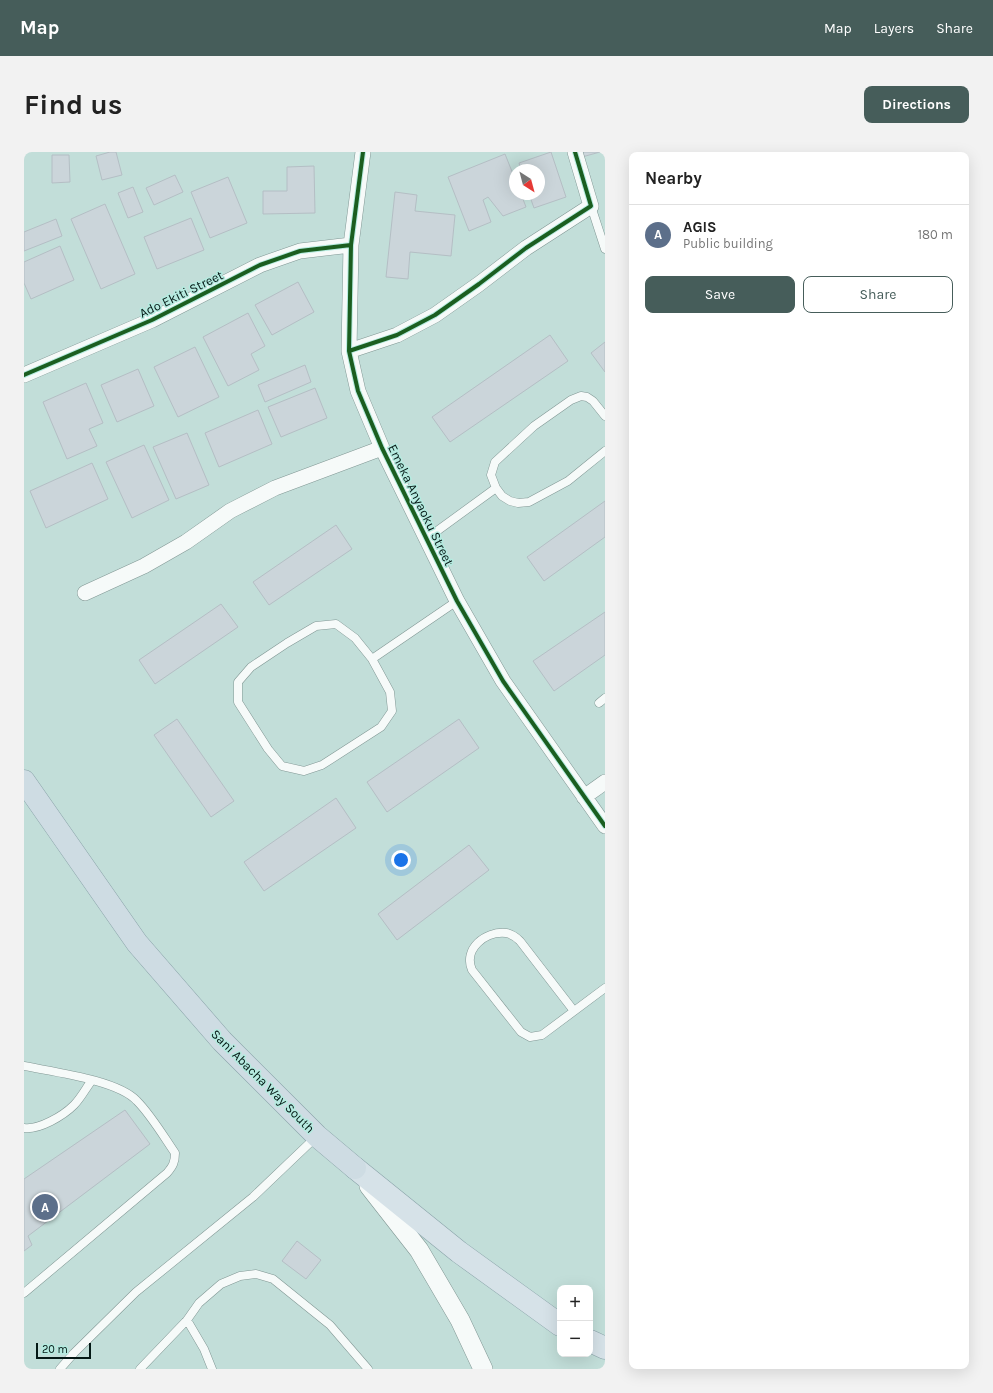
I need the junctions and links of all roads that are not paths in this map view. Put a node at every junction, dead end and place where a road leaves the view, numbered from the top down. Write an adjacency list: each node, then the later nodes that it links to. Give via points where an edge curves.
1 (363, 152): 4 (street, Emeka Anyaoku Street)
2 (574, 152): 3 (street)
3 (592, 206): 5 (lane); 6 (street, via 526,248 435,315 397,335)
4 (351, 246): 6 (street, Emeka Anyaoku Street); 7 (street, Ado Ekiti Street, via 300,250 260,265 152,320)
5 (605, 249)
6 (349, 350): 9 (street, Emeka Anyaoku Street, via 358,391)
7 (24, 375)
8 (605, 416): 11 (lane, via 588,397 581,396 571,400 534,426 495,462 491,475)
9 (382, 448): 12 (street, Emeka Anyaoku Street); 13 (street, via 275,488 230,511 186,542 144,566)
10 (605, 450): 11 (lane, via 568,482 529,502 510,501)
11 (496, 488): 12 (lane)
12 (426, 539): 14 (street, Emeka Anyaoku Street)
13 (85, 592)
14 (457, 601): 15 (lane); 18 (street, Emeka Anyaoku Street, via 503,681)
15 (372, 659): 15 (lane, via 390,692 392,711 380,727 322,765 304,771 282,766 238,702 238,682 252,667 316,626 336,624 355,638)
16 (24, 781): 25 (highway, Sani Abacha Way South, via 137,943 222,1041)
17 (605, 782): 18 (street)
18 (584, 797): 19 (street, Emeka Anyaoku Street)
19 (605, 826)
20 (605, 988): 21 (lane)
21 (574, 1011): 21 (lane, via 542,1035 530,1037 521,1032 472,970 469,963 475,944 492,934 506,933 514,936)
22 (24, 1066): 23 (lane)
23 (92, 1080): 24 (lane, via 74,1105 51,1121 35,1128); 27 (lane, via 124,1090 137,1100 175,1153 173,1166)
24 (24, 1128)
25 (317, 1136): 26 (highway, Sani Abacha Way South); 32 (lane, via 253,1197 136,1292)
26 (355, 1168): 29 (highway, Sani Abacha Way South, via 459,1252); 36 (street, via 419,1250 460,1320)
27 (24, 1293)
28 (187, 1320): 33 (lane); 34 (lane); 35 (lane, via 198,1303 221,1284 240,1276 256,1274 274,1279 330,1326)
29 (557, 1323)
30 (593, 1342): 31 (highway)
31 (605, 1348)
32 (60, 1369)
33 (140, 1369)
34 (212, 1369)
35 (368, 1369)
36 (482, 1369)

